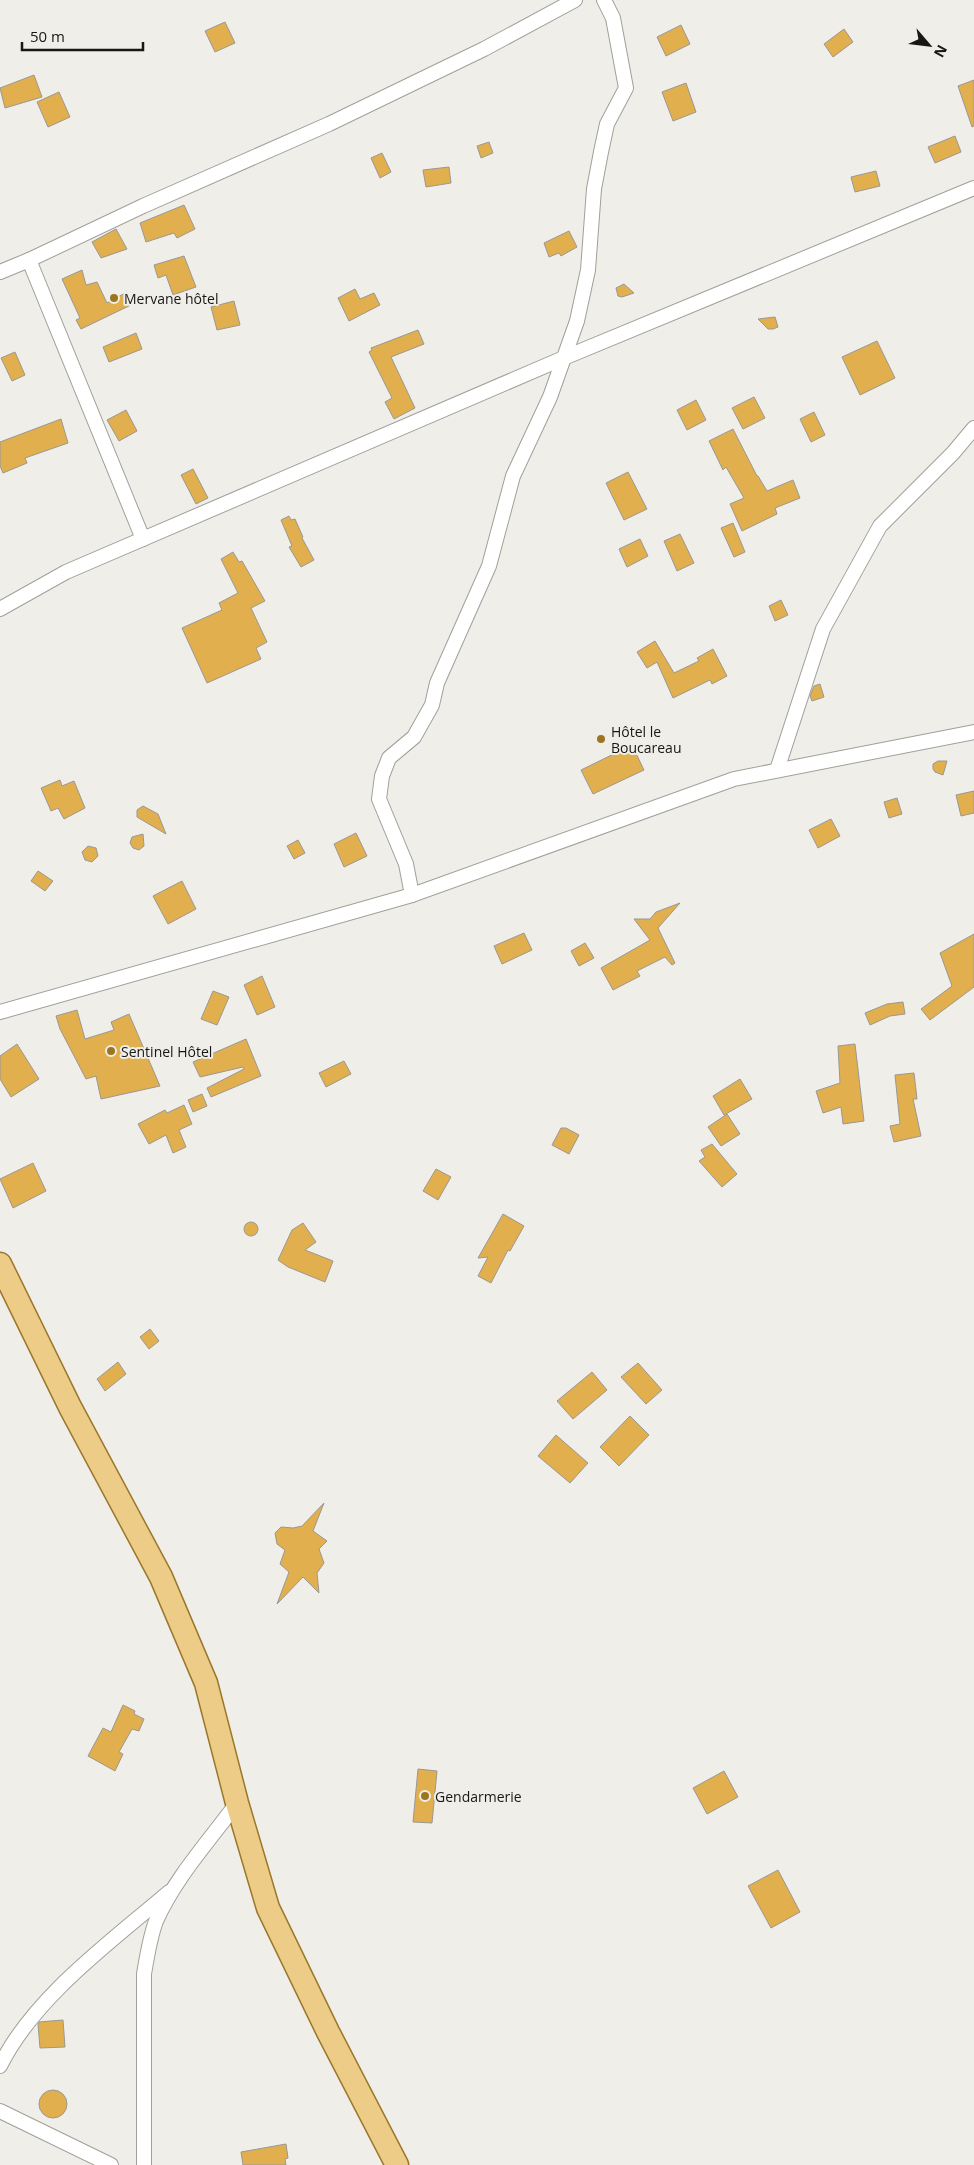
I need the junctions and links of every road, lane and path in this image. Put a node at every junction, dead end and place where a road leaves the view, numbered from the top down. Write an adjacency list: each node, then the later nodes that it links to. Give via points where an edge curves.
1 (575, 0): 4 (street, via 484,49 329,124)
2 (604, 0): 6 (street, via 613,18 626,88 607,124 594,189 588,270)
3 (974, 188): 6 (street)
4 (30, 260): 5 (street); 8 (street)
5 (0, 272)
6 (566, 357): 8 (street); 12 (street, via 513,476 489,566 437,683 432,705 414,737 389,758 382,776 379,799 406,864)
7 (974, 428): 11 (street, via 880,526 823,629)
8 (142, 539): 9 (street, via 66,572)
9 (0, 610)
10 (974, 732): 11 (street)
11 (777, 770): 12 (street, via 734,779)
12 (412, 896): 13 (street)
13 (0, 1012)
14 (0, 1264): 15 (main road, via 70,1407 161,1577 206,1683)
15 (236, 1804): 16 (street); 21 (main road, via 268,1908)
16 (175, 1886): 17 (street, via 70,1977 41,2007); 20 (street, via 156,1922 144,1974)
17 (0, 2066)
18 (0, 2111): 19 (street)
19 (111, 2165)
20 (144, 2165)
21 (397, 2165)

